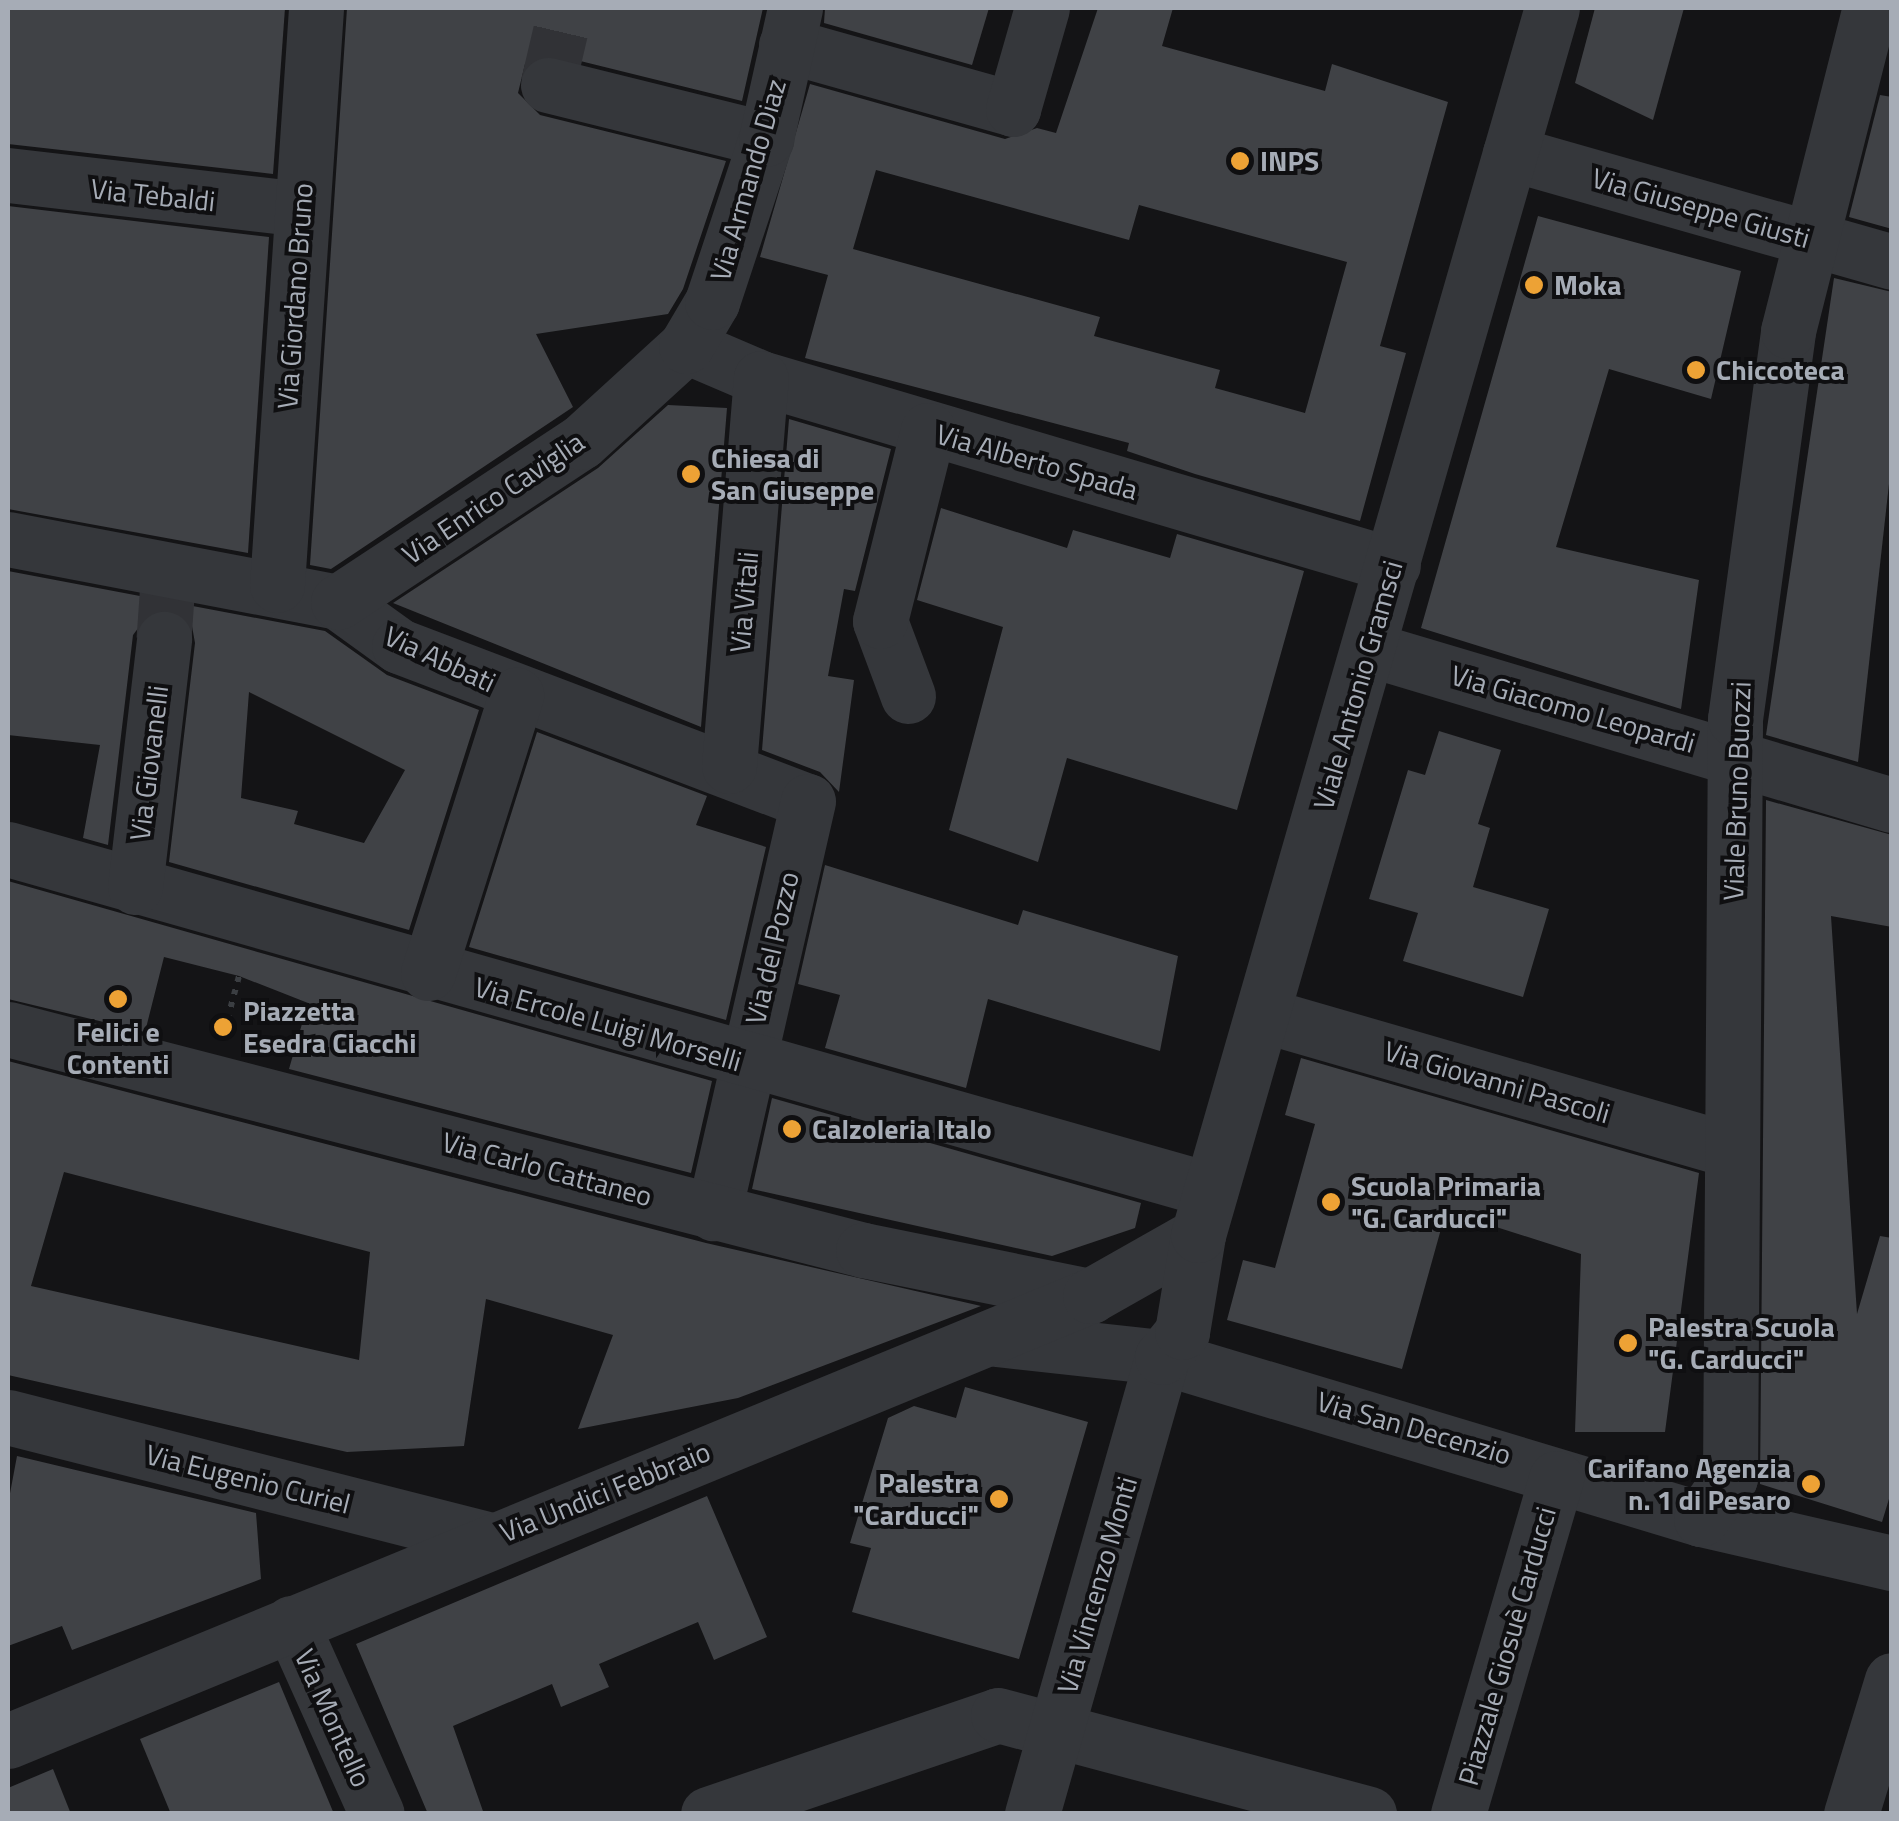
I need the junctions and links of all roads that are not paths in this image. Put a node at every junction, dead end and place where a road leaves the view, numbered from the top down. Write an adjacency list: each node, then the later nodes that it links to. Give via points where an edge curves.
1 (316, 8): 10 (street, Via Giordano Bruno)
2 (1042, 8): 5 (street, via 1013,109)
3 (1552, 8): 8 (street, Viale Antonio Gramsci)
4 (1870, 8): 11 (street, Viale Bruno Buozzi)
5 (790, 26): 7 (street, Via Armando Diaz)
6 (548, 85): 7 (street)
7 (766, 139): 13 (street, Via Armando Diaz, via 712,302)
8 (1510, 153): 11 (street, Via Giuseppe Giusti); 17 (street, Viale Antonio Gramsci)
9 (8, 175): 10 (street, Via Tebaldi)
10 (300, 209): 18 (street, Via Giordano Bruno)
11 (1806, 238): 12 (street, Via Giuseppe Giusti); 24 (street, Viale Bruno Buozzi)
12 (1892, 262)
13 (686, 346): 14 (street, Via Alberto Spada); 19 (street, Via Enrico Caviglia, via 580,442)
14 (761, 378): 15 (street, Via Alberto Spada); 25 (street, Via Vitali)
15 (928, 430): 17 (street, Via Alberto Spada); 23 (street, via 880,621)
16 (8, 540): 18 (street, Via Abbati, via 170,576)
17 (1393, 565): 21 (street, Viale Antonio Gramsci)
18 (276, 585): 19 (street, Via Abbati)
19 (338, 602): 22 (street, Via Abbati, via 398,646)
20 (164, 639): 29 (street, Via Giovanelli)
21 (1369, 649): 24 (street, Via Giacomo Leopardi); 31 (street, Viale Antonio Gramsci)
22 (516, 695): 25 (street, Via Abbati); 30 (street)
23 (908, 696)
24 (1732, 756): 27 (street, Via Giacomo Leopardi); 34 (street, Viale Bruno Buozzi)
25 (729, 766): 26 (street, Via Abbati)
26 (808, 801): 33 (street, Via del Pozzo)
27 (1892, 804)
28 (8, 849): 29 (street, Via Ercole Luigi Morselli)
29 (135, 887): 30 (street, Via Ercole Luigi Morselli)
30 (428, 973): 33 (street, Via Ercole Luigi Morselli)
31 (1263, 1014): 34 (street, Via Giovanni Pascoli); 35 (street, Viale Antonio Gramsci)
32 (8, 1028): 36 (street, Via Carlo Cattaneo)
33 (745, 1062): 35 (street, Via Ercole Luigi Morselli); 36 (street, Via del Pozzo)
34 (1731, 1150): 42 (street, Viale Bruno Buozzi, via 1730,1478)
35 (1205, 1212): 37 (street, Via Undici Febbraio); 39 (street, Viale Antonio Gramsci, via 1182,1332)
36 (714, 1213): 37 (street, Via Carlo Cattaneo)
37 (1090, 1296): 38 (street, Via Undici Febbraio)
38 (988, 1338): 39 (street, Via San Decenzio); 43 (street, Via Undici Febbraio)
39 (1162, 1357): 41 (street, Via San Decenzio, via 1519,1457); 47 (street, Via Vincenzo Monti)
40 (8, 1418): 43 (street, Via Eugenio Curiel)
41 (1556, 1478): 42 (street, Via San Decenzio); 53 (street, Piazzale Giosuè Carducci)
42 (1701, 1519): 44 (street, Via San Decenzio)
43 (489, 1540): 45 (street, Via Undici Febbraio)
44 (1892, 1562)
45 (290, 1623): 48 (street, Via Undici Febbraio); 49 (street, Via Montello)
46 (1892, 1680): 54 (street)
47 (1057, 1725): 50 (street, via 998,1715); 51 (street, Via Vincenzo Monti); 52 (street)
48 (8, 1741)
49 (377, 1814)
50 (708, 1814)
51 (1032, 1814)
52 (1369, 1814)
53 (1458, 1814)
54 (1851, 1814)

